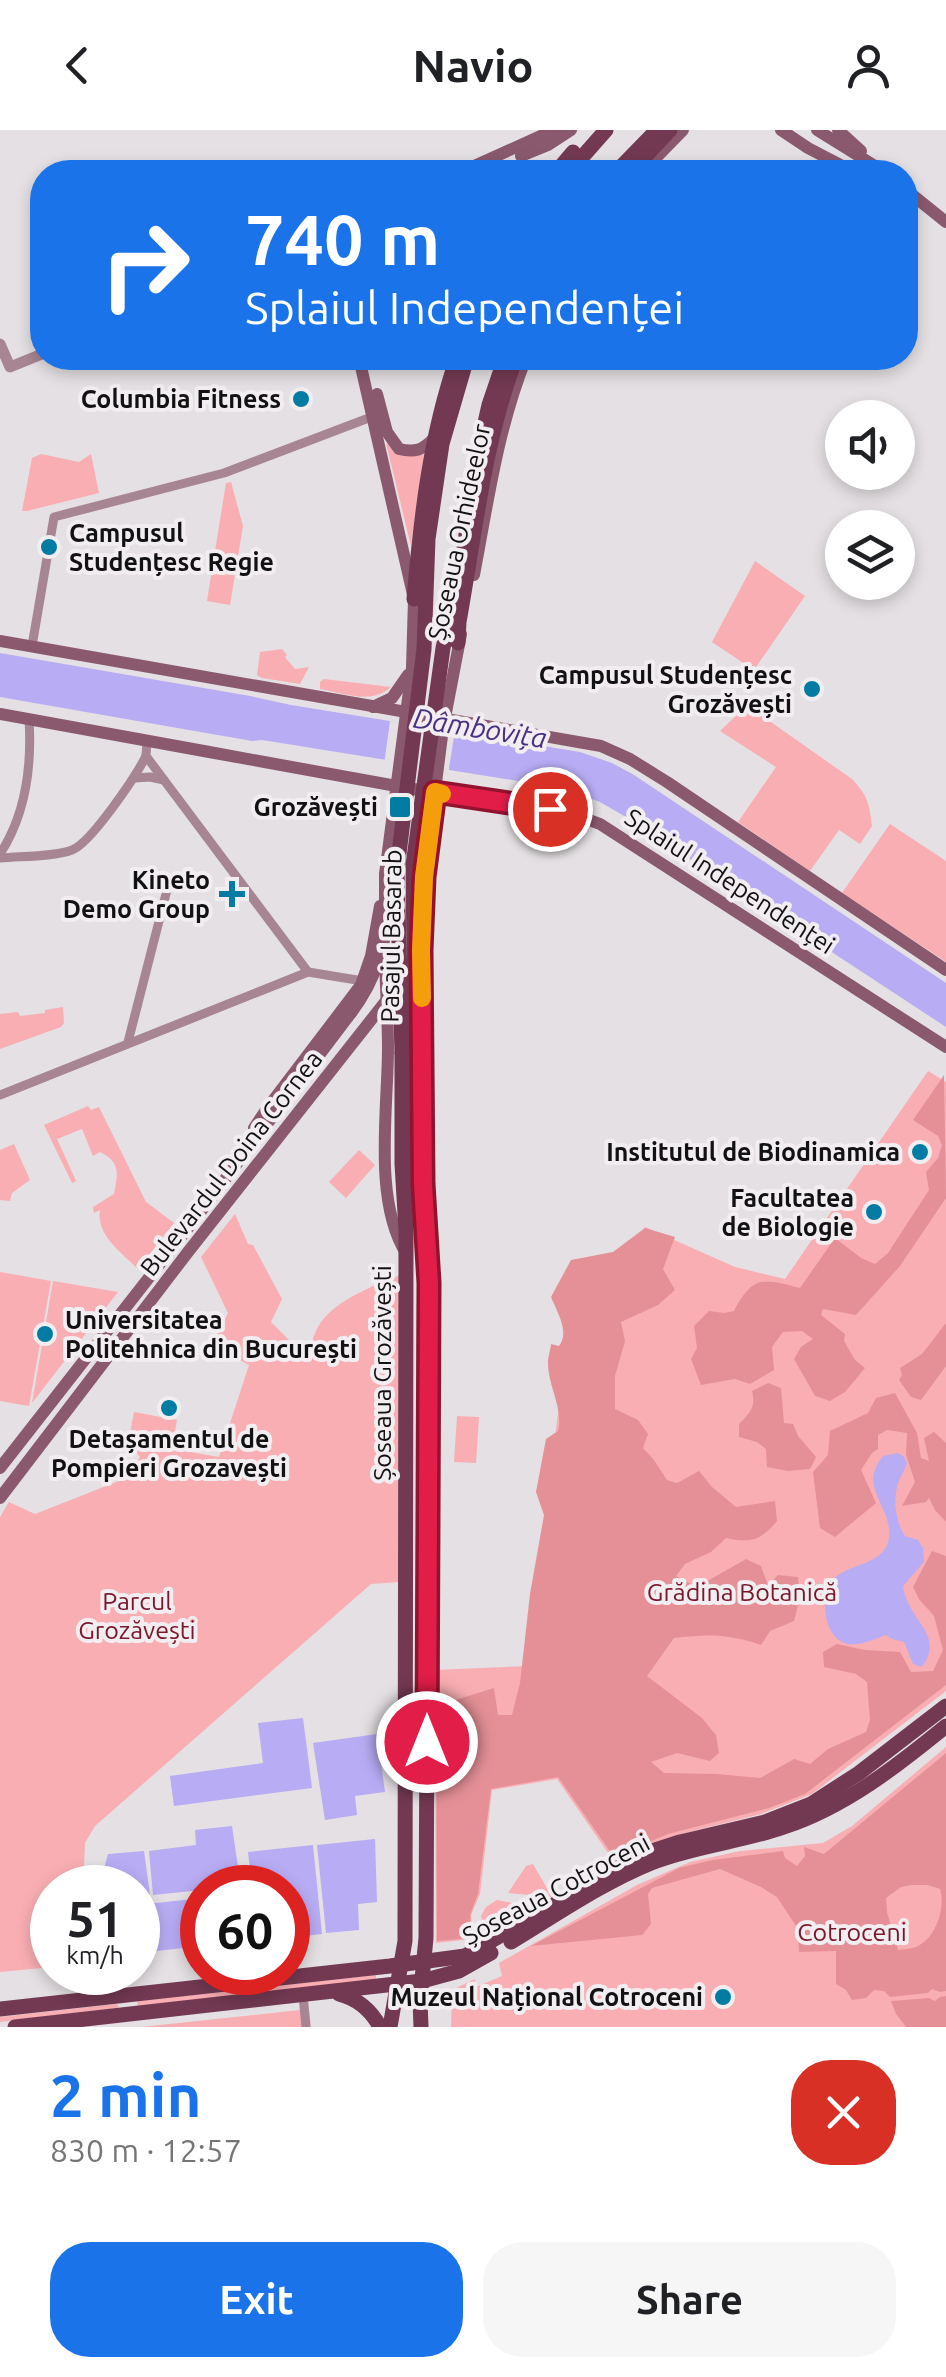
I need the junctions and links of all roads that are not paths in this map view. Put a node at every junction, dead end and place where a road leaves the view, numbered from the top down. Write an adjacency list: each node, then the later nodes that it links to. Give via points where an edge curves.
1 (554, 130): 10 (main road)
2 (572, 130): 11 (main road)
3 (592, 130): 12 (main road)
4 (606, 130): 13 (main road)
5 (656, 130): 14 (main road)
6 (670, 130): 15 (main road)
7 (683, 130): 16 (main road)
8 (781, 130): 17 (main road)
9 (827, 132): 18 (main road)
10 (488, 160)
11 (511, 160)
12 (566, 160)
13 (580, 160)
14 (627, 160)
15 (642, 160)
16 (654, 160)
17 (831, 160)
18 (864, 160)
19 (918, 199): 21 (main road)
20 (918, 209): 22 (main road)
21 (946, 222)
22 (946, 232)
23 (0, 344): 25 (street)
24 (30, 358): 25 (street)
25 (2, 366)
26 (363, 370): 33 (main road, Șoseaua Orhideelor)
27 (370, 370): 33 (main road, Șoseaua Orhideelor)
28 (453, 370): 34 (main road)
29 (463, 370): 54 (main road, Pasajul Basarab, bridge, via 432,500 424,649)
30 (501, 370): 67 (main road, Pasajul Basarab, bridge, via 478,454 443,648 414,865)
31 (512, 370): 37 (main road, via 490,447)
32 (522, 370): 37 (main road, Șoseaua Orhideelor, via 497,449)
33 (378, 414): 34 (main road, Șoseaua Orhideelor, via 399,449 420,450); 35 (main road, Șoseaua Orhideelor); 38 (street, via 224,472 54,517)
34 (435, 433): 35 (main road)
35 (414, 599): 39 (main road, Șoseaua Orhideelor)
36 (0, 641): 38 (main road, Splaiul Independenței)
37 (458, 644): 44 (main road, Șoseaua Orhideelor)
38 (32, 646): 40 (main road, Splaiul Independenței)
39 (412, 668): 40 (main road, via 392,698); 42 (main road, Șoseaua Orhideelor)
40 (374, 708): 42 (main road, Splaiul Independenței)
41 (0, 714): 43 (main road, Splaiul Independenței)
42 (405, 718): 44 (main road, Splaiul Independenței); 47 (main road, Șoseaua Orhideelor)
43 (29, 719): 45 (main road, Splaiul Independenței); 53 (street, via 26,792)
44 (444, 723): 48 (main road, Șoseaua Orhideelor); 57 (main road, Splaiul Independenței, via 622,754)
45 (147, 741): 46 (street); 51 (main road, Splaiul Independenței)
46 (146, 756): 49 (street); 50 (street)
47 (398, 770): 51 (main road, Șoseaua Grozăvești)
48 (437, 775): 52 (main road, Șoseaua Grozăvești)
49 (135, 778): 50 (street); 53 (street, via 82,845)
50 (164, 780): 58 (street)
51 (396, 786): 52 (main road, Splaiul Independenței); 54 (main road, Șoseaua Grozăvești)
52 (435, 792): 56 (main road, Șoseaua Grozăvești); 64 (main road, Splaiul Independenței, via 527,804 600,824)
53 (0, 856)
54 (391, 872): 59 (main road, Bulevardul Doina Cornea); 60 (main road, Șoseaua Grozăvești); 66 (main road, Bulevardul Doina Cornea, bridge, via 371,984); 67 (main road, Pasajul Basarab, bridge, via 402,1176)
55 (167, 890): 62 (street)
56 (421, 950): 60 (main road, Bulevardul Doina Cornea); 69 (main road, Șoseaua Grozăvești)
57 (946, 970)
58 (308, 972): 59 (street); 62 (street)
59 (363, 980): 66 (main road, Bulevardul Doina Cornea, via 266,1110)
60 (386, 1002): 61 (main road, Bulevardul Doina Cornea); 63 (main road, Șoseaua Grozăvești)
61 (362, 1032): 63 (main road, via 379,1032); 71 (main road, Bulevardul Doina Cornea)
62 (128, 1042): 65 (street)
63 (388, 1044): 68 (main road, Șoseaua Grozăvești, via 388,1202)
64 (946, 1048)
65 (0, 1095)
66 (234, 1167): 70 (main road, Bulevardul Doina Cornea)
67 (414, 1230): 68 (main road, Pasajul Basarab); 69 (main road, Pasajul Basarab)
68 (406, 1252): 75 (main road, Șoseaua Grozăvești)
69 (429, 1283): 74 (main road, Șoseaua Grozăvești)
70 (0, 1468)
71 (0, 1498)
72 (946, 1706): 74 (main road, Șoseaua Cotroceni, via 811,1804 649,1852 470,1953)
73 (946, 1726): 76 (main road, Șoseaua Cotroceni, via 880,1778 820,1813 638,1869 471,1964)
74 (424, 1962): 75 (main road, Șoseaua Cotroceni); 76 (main road, Șoseaua Grozăvești)
75 (402, 1964): 77 (main road, Șoseaua Grozăvești); 81 (main road, Șoseaua Cotroceni)
76 (422, 1981): 77 (main road, Șoseaua Cotroceni); 86 (main road, Șoseaua Grozăvești)
77 (400, 1984): 78 (main road, Șoseaua Cotroceni); 85 (main road, Șoseaua Grozăvești)
78 (330, 1992): 79 (main road, Șoseaua Cotroceni); 84 (main road, via 359,2002)
79 (310, 1994)
80 (303, 1995): 82 (main road, Șoseaua Cotroceni, via 128,2020); 83 (street)
81 (0, 2009)
82 (15, 2027)
83 (306, 2027)
84 (380, 2027)
85 (390, 2027)
86 (421, 2027)

